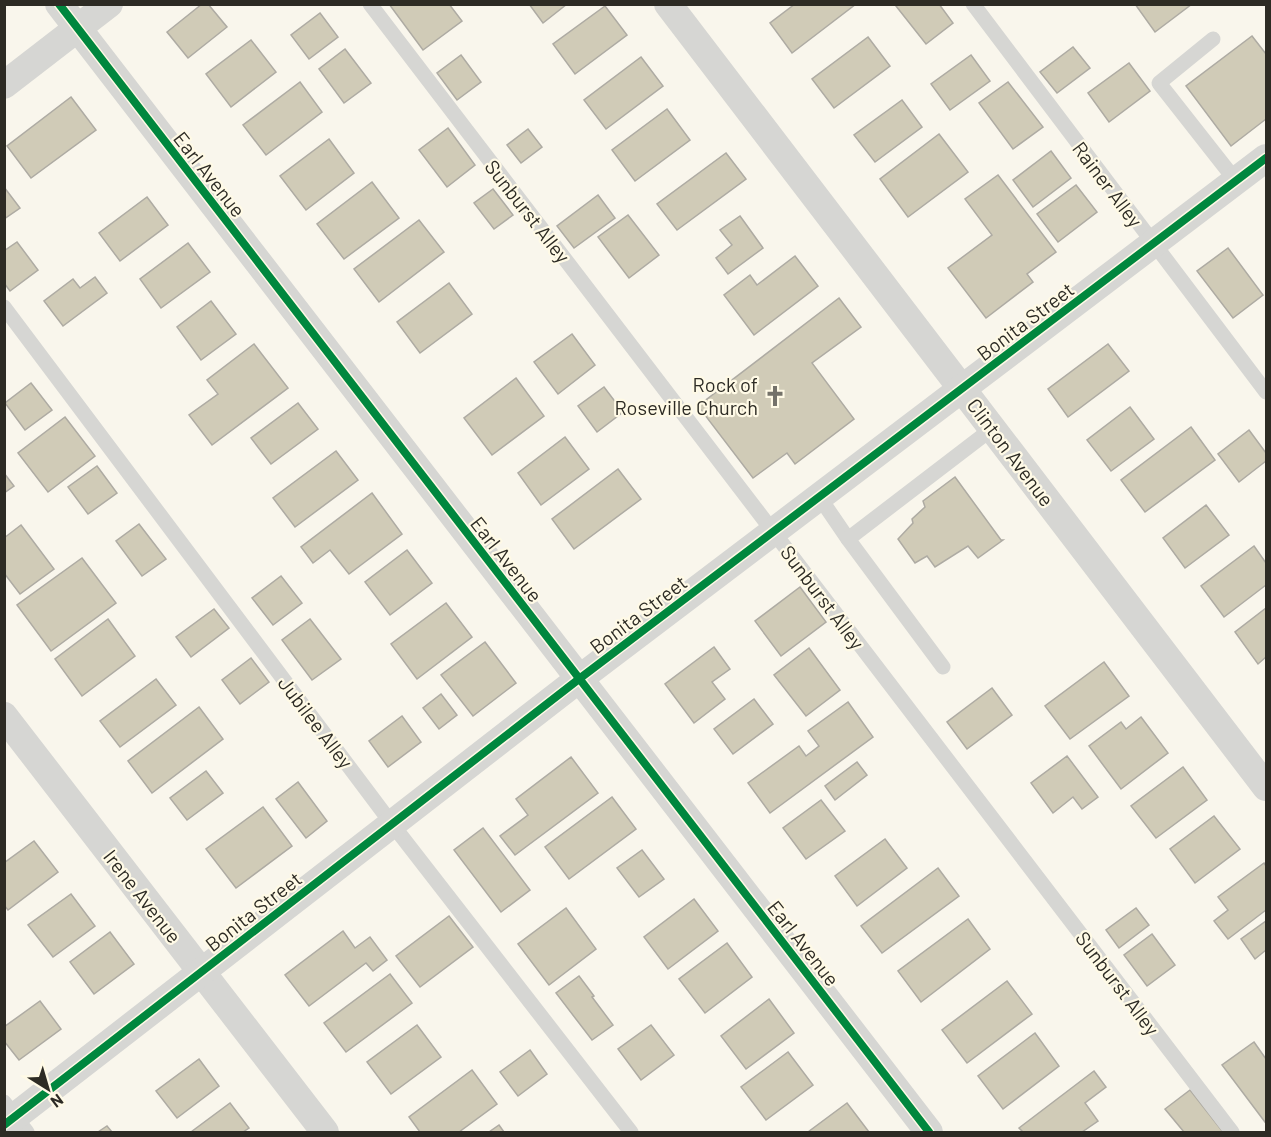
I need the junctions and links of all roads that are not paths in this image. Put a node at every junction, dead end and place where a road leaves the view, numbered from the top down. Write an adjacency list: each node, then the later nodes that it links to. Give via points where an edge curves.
1 (59, 4): 6 (street, Earl Avenue)
2 (109, 4): 6 (street)
3 (370, 4): 17 (lane, Sunburst Alley)
4 (668, 4): 13 (street, Clinton Avenue)
5 (973, 4): 11 (lane, Rainer Alley)
6 (77, 29): 8 (street); 20 (street, Earl Avenue)
7 (1213, 39): 10 (lane, via 1159,83)
8 (4, 85)
9 (1266, 158): 10 (street, Bonita Street)
10 (1236, 181): 11 (street, Bonita Street)
11 (1153, 245): 13 (street, Bonita Street); 14 (lane, Rainer Alley)
12 (4, 307): 23 (lane, Jubilee Alley)
13 (963, 389): 15 (street, Clinton Avenue); 16 (street, Bonita Street)
14 (1266, 392)
15 (993, 428): 18 (lane); 22 (street, Clinton Avenue)
16 (820, 498): 17 (street, Bonita Street); 18 (lane)
17 (774, 533): 20 (street, Bonita Street); 29 (lane, Sunburst Alley)
18 (848, 539): 19 (lane)
19 (943, 667)
20 (579, 679): 23 (street, Bonita Street); 28 (street, Earl Avenue)
21 (4, 716): 24 (street, Irene Avenue)
22 (1266, 787)
23 (392, 824): 24 (street, Bonita Street); 27 (lane, Jubilee Alley)
24 (201, 972): 25 (street, Bonita Street); 26 (street, Irene Avenue)
25 (13, 1119)
26 (325, 1132)
27 (632, 1132)
28 (929, 1132)
29 (1232, 1132)

